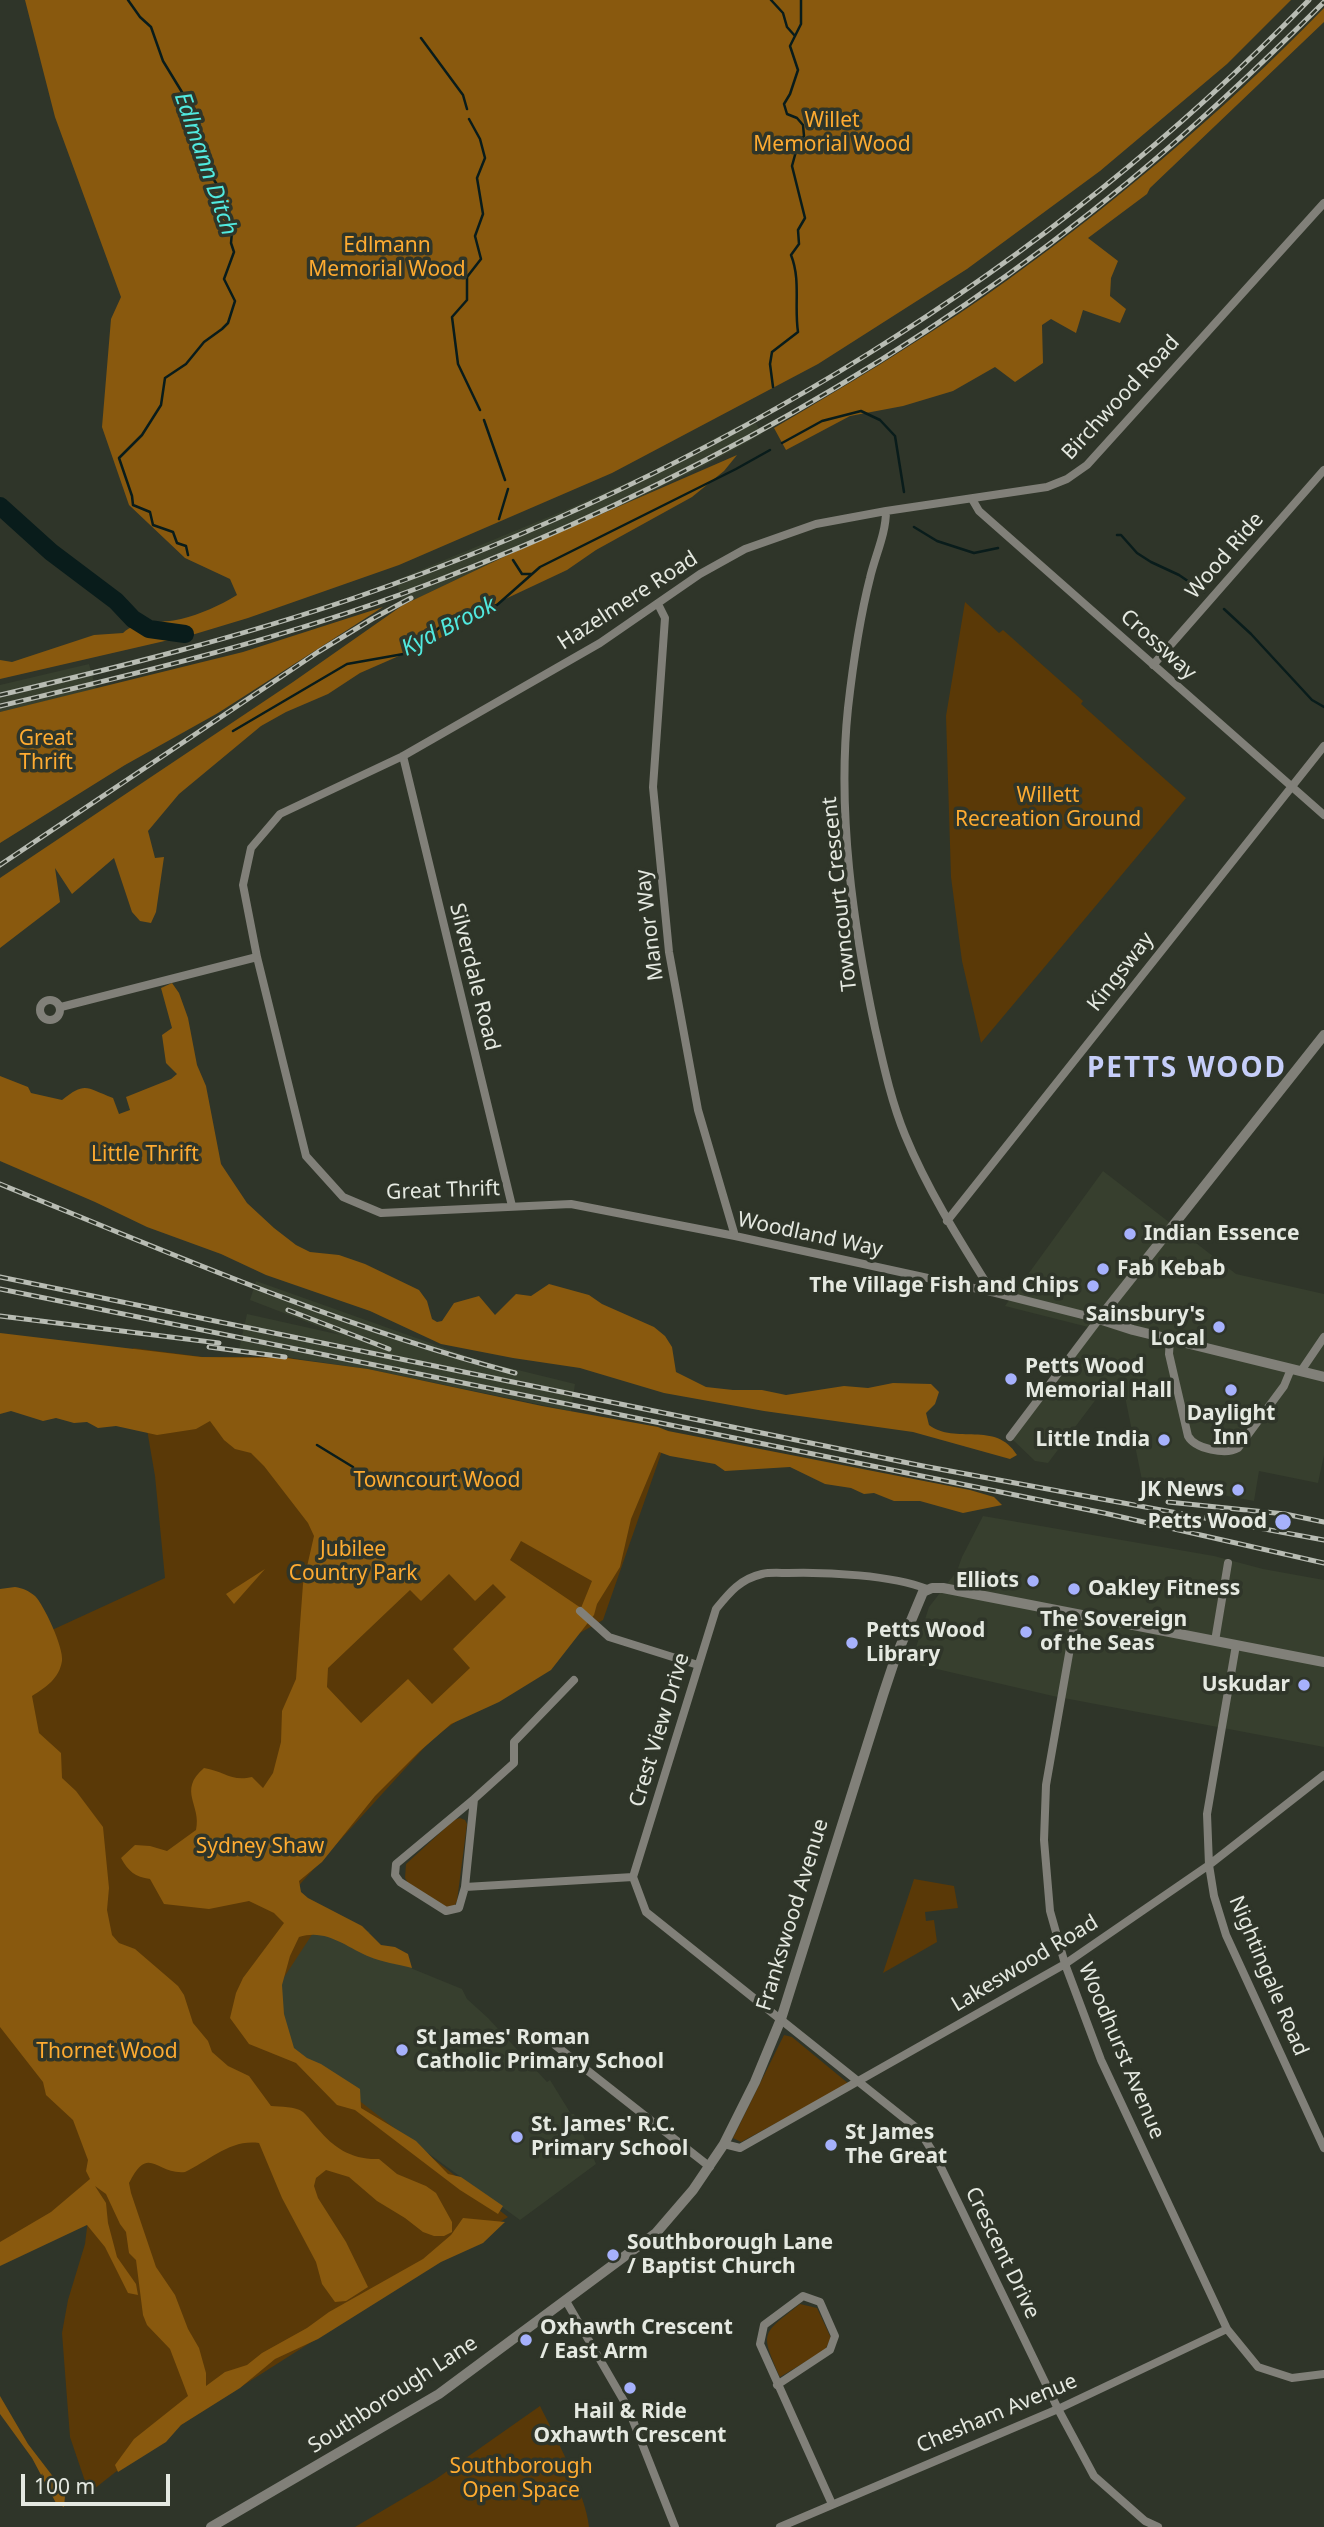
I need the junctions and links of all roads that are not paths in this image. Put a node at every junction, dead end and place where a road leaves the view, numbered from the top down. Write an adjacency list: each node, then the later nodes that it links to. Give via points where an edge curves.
1 (1324, 203): 3 (street, Birchwood Road, via 1087,465 1046,487)
2 (1324, 470): 6 (street, Wood Ride)
3 (972, 499): 4 (street, Birchwood Road); 6 (street, Crossway, via 979,511)
4 (886, 511): 5 (street, Hazelmere Road, via 795,530 745,549); 15 (street, Towncourt Crescent, via 853,659 846,729 848,844 863,970 882,1058 904,1132)
5 (658, 604): 8 (street, Hazelmere Road, via 600,643); 16 (street, Manor Way, via 665,618 653,788 669,952 698,1110)
6 (1153, 665): 9 (street, Crossway)
7 (1324, 746): 9 (street, Kingsway)
8 (403, 756): 11 (street, Great Thrift, via 280,814 251,848 243,885); 14 (street, Silverdale Road)
9 (1290, 786): 10 (street, Crossway); 15 (street, Kingsway)
10 (1324, 815)
11 (257, 957): 12 (street); 14 (street, Great Thrift, via 306,1156 343,1197 381,1213)
12 (61, 1007)
13 (1324, 1035): 18 (street)
14 (512, 1206): 16 (street, Woodland Way, via 570,1204)
15 (947, 1221): 17 (street, Towncourt Crescent)
16 (735, 1236): 17 (street, Woodland Way)
17 (992, 1292): 18 (street, Woodland Way)
18 (1099, 1319): 20 (street); 23 (street)
19 (1324, 1337): 21 (street)
20 (1170, 1339): 21 (street); 21 (street, via 1168,1354 1188,1436 1197,1445 1229,1452 1238,1448)
21 (1296, 1370): 22 (street)
22 (1324, 1377)
23 (1010, 1437)
24 (1228, 1563): 28 (street)
25 (927, 1589): 27 (street, via 943,1588); 31 (street, Crest View Drive, via 880,1578 762,1574 736,1585 716,1609); 39 (street, Frankswood Avenue, via 895,1659)
26 (580, 1611): 31 (street, via 609,1637)
27 (1076, 1615): 28 (street); 38 (street, Woodhurst Avenue, via 1050,1755 1044,1816 1050,1911)
28 (1216, 1641): 29 (street)
29 (1236, 1645): 30 (street); 35 (street, Nightingale Road, via 1207,1814)
30 (1324, 1662)
31 (698, 1665): 36 (street, Crest View Drive)
32 (574, 1680): 34 (street, via 514,1742 514,1763)
33 (1324, 1774): 35 (street, Lakeswood Road)
34 (474, 1799): 37 (street); 37 (street, via 396,1864 400,1882 446,1911 459,1908)
35 (1209, 1865): 38 (street, Lakeswood Road); 43 (street, Nightingale Road, via 1226,1935)
36 (633, 1877): 37 (street); 39 (street, via 646,1912)
37 (465, 1887)
38 (1065, 1964): 41 (street, Lakeswood Road); 47 (street, Woodhurst Avenue, via 1101,2060)
39 (781, 2019): 41 (street, Crescent Drive); 42 (street, Frankswood Avenue)
40 (555, 2045): 44 (street)
41 (858, 2082): 42 (street, Lakeswood Road, via 740,2148); 50 (street, Crescent Drive, via 919,2130 936,2157)
42 (724, 2144): 44 (street, Frankswood Avenue)
43 (1324, 2148)
44 (710, 2166): 45 (street, Frankswood Avenue)
45 (656, 2233): 46 (street, Southborough Lane)
46 (565, 2301): 53 (street, via 628,2408); 54 (street, Southborough Lane, via 439,2394)
47 (1227, 2329): 48 (street, Woodhurst Avenue, via 1258,2367 1292,2378); 50 (street, Chesham Avenue)
48 (1324, 2374)
49 (777, 2385): 49 (street, via 760,2344 764,2325 803,2296 820,2302 835,2336 830,2350); 51 (street)
50 (1058, 2409): 51 (street, Chesham Avenue); 56 (street, Crescent Drive, via 1094,2476)
51 (832, 2504): 52 (street, Chesham Avenue)
52 (794, 2524): 55 (street, Chesham Avenue)
53 (673, 2525)
54 (211, 2527)
55 (779, 2527)
56 (1158, 2527)

